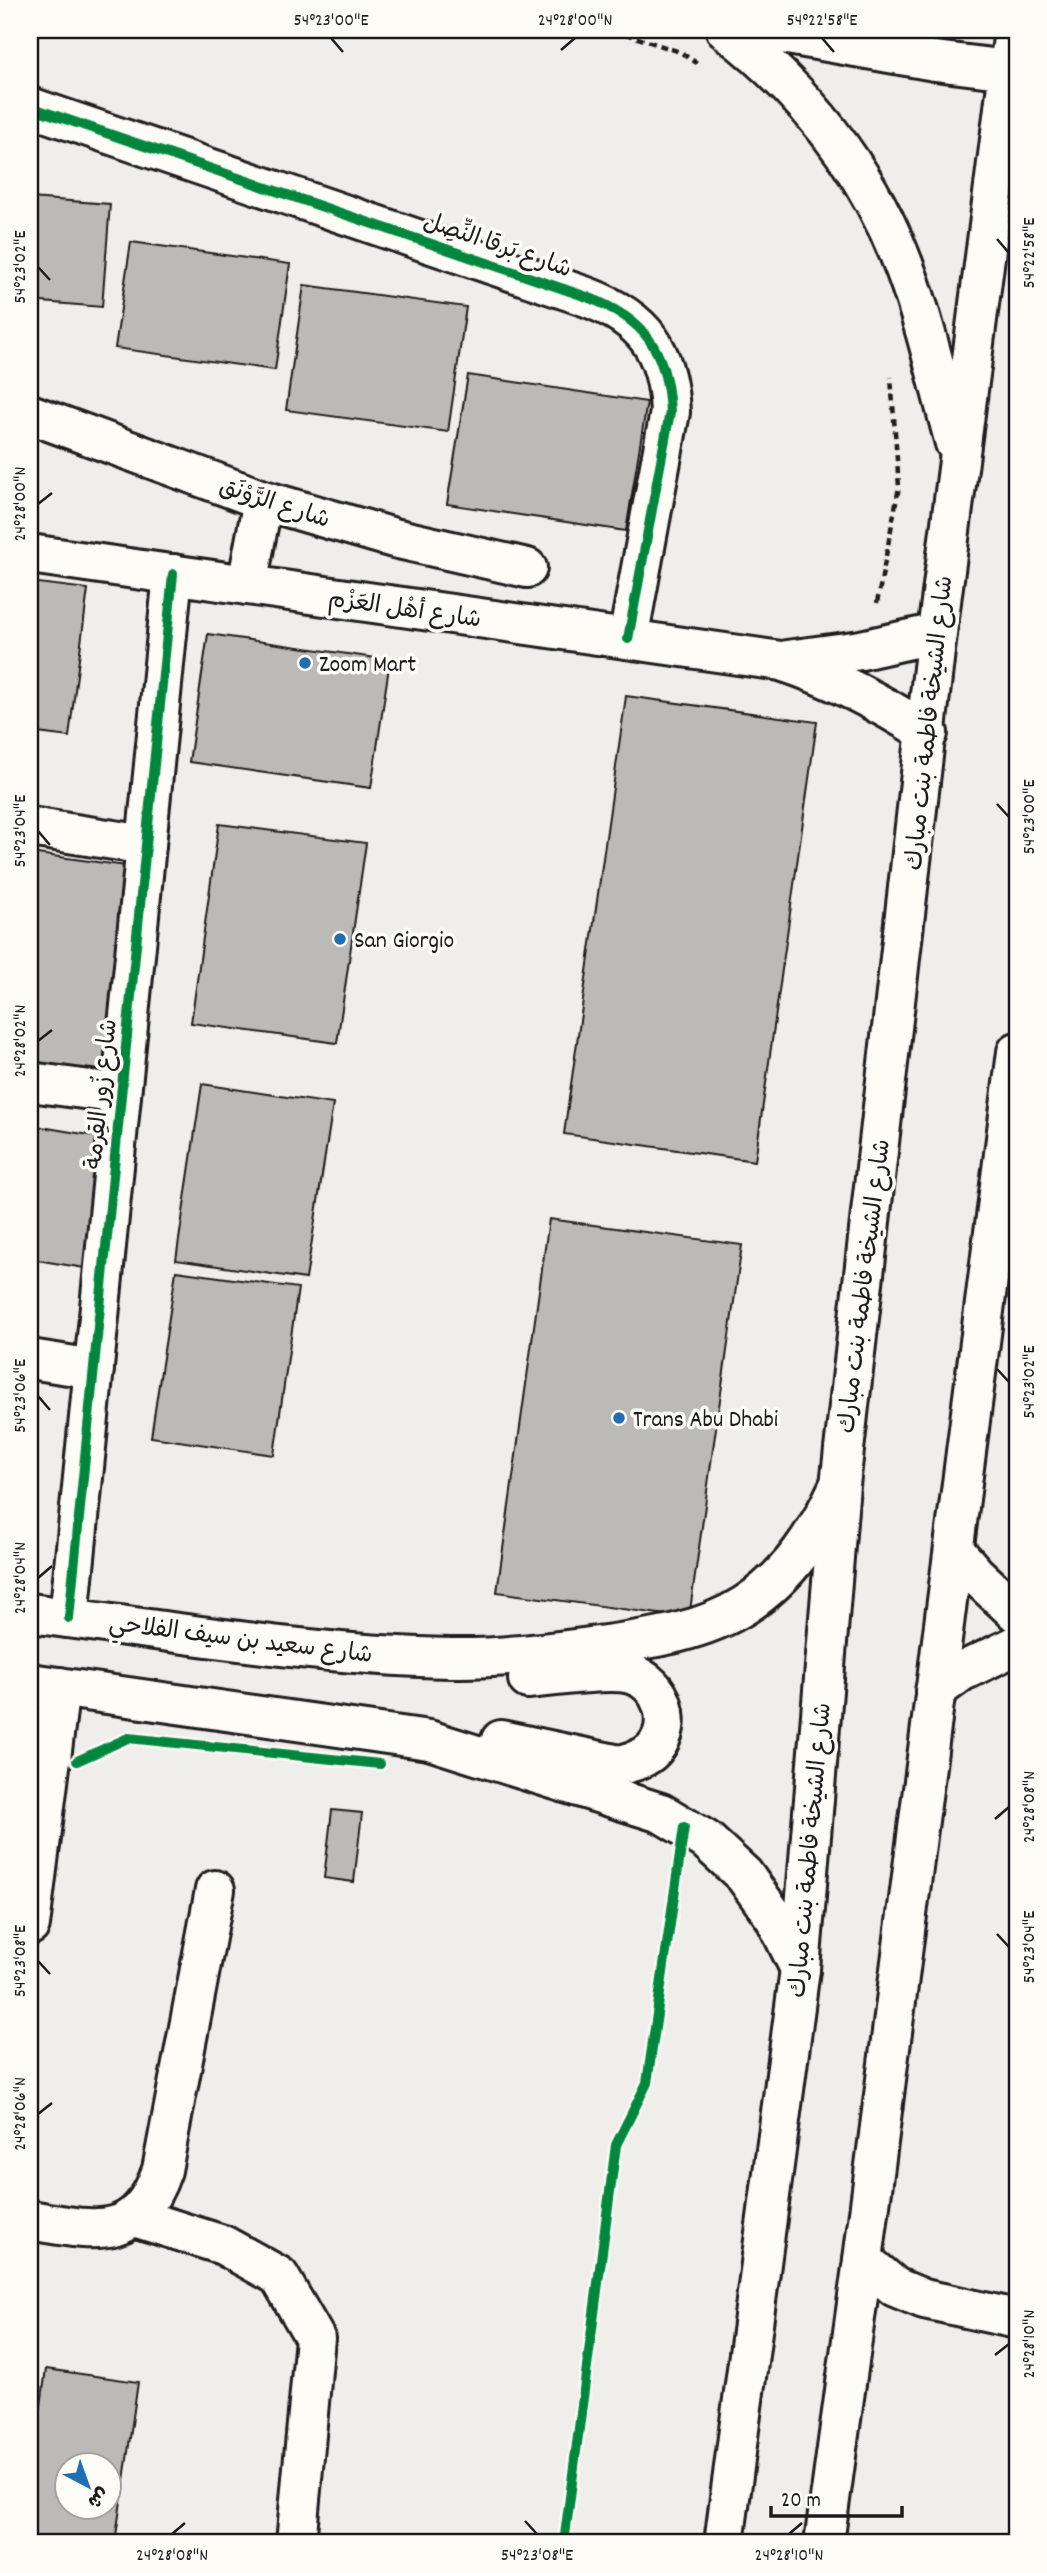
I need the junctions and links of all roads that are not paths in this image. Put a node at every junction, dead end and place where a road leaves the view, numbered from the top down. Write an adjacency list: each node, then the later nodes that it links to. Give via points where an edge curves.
1 (726, 30): 7 (street, via 789,85 821,121 849,157 880,213 905,270)
2 (760, 30): 4 (street)
3 (1014, 30): 4 (street, شارع الشيخة فاطمة بنت مبارك)
4 (1013, 71): 7 (street, شارع الشيخة فاطمة بنت مبارك)
5 (30, 107): 14 (street, شارع بَرقا النِّصِل, via 587,297 616,308 641,327 658,352 668,381 670,412)
6 (30, 414): 8 (street, شارع الرَّوْنَق)
7 (959, 458): 13 (street, شارع الشيخة فاطمة بنت مبارك)
8 (263, 500): 10 (street, شارع الرَّوْنَق, via 394,538); 12 (street)
9 (30, 554): 11 (street, شارع أهْل العَزْم)
10 (527, 568)
11 (173, 573): 12 (street, شارع أهْل العَزْم); 18 (street, شارع زُور القِرمة)
12 (247, 585): 14 (street, شارع أهْل العَزْم)
13 (937, 633): 15 (street, شارع أهْل العَزْم); 16 (street, شارع الشيخة فاطمة بنت مبارك)
14 (628, 639): 15 (street, شارع أهْل العَزْم)
15 (781, 661): 16 (street, شارع أهْل العَزْم, via 859,692)
16 (928, 733): 24 (street, شارع الشيخة فاطمة بنت مبارك)
17 (30, 827): 18 (street)
18 (146, 845): 21 (street, شارع زُور القِرمة)
19 (1017, 1052): 25 (street)
20 (30, 1082): 21 (street)
21 (121, 1094): 23 (street, شارع زُور القِرمة)
22 (30, 1359): 23 (street)
23 (94, 1369): 28 (street, شارع زُور القِرمة)
24 (840, 1485): 30 (street, شارع سعيد بن سيف الفلاحي, via 818,1531 785,1572 745,1605 698,1628 577,1649); 36 (street, شارع الشيخة فاطمة بنت مبارك)
25 (955, 1551): 26 (street); 32 (street)
26 (1017, 1612)
27 (30, 1613): 28 (street, شارع سعيد بن سيف الفلاحي)
28 (69, 1618): 30 (street, شارع سعيد بن سيف الفلاحي, via 325,1652)
29 (1017, 1645): 32 (street, via 961,1672)
30 (454, 1658): 33 (street, شارع سعيد بن سيف الفلاحي, via 506,1679 629,1674 647,1681 659,1696 665,1713 663,1732 654,1749 639,1760 620,1765 484,1737)
31 (45, 1685): 33 (street, شارع سعيد بن سيف الفلاحي); 35 (street)
32 (935, 1691): 39 (street)
33 (429, 1740): 36 (street, شارع سعيد بن سيف الفلاحي, via 661,1813 706,1840 744,1875 775,1918)
34 (215, 1890): 37 (street, via 162,2170 153,2196)
35 (30, 1925)
36 (800, 1969): 42 (street, شارع الشيخة فاطمة بنت مبارك)
37 (134, 2217): 38 (street, via 108,2228 80,2229); 41 (street, via 223,2245 279,2276 315,2338)
38 (30, 2220)
39 (863, 2260): 40 (street, via 895,2287 923,2298); 43 (street)
40 (1017, 2319)
41 (296, 2543)
42 (724, 2543)
43 (824, 2543)

